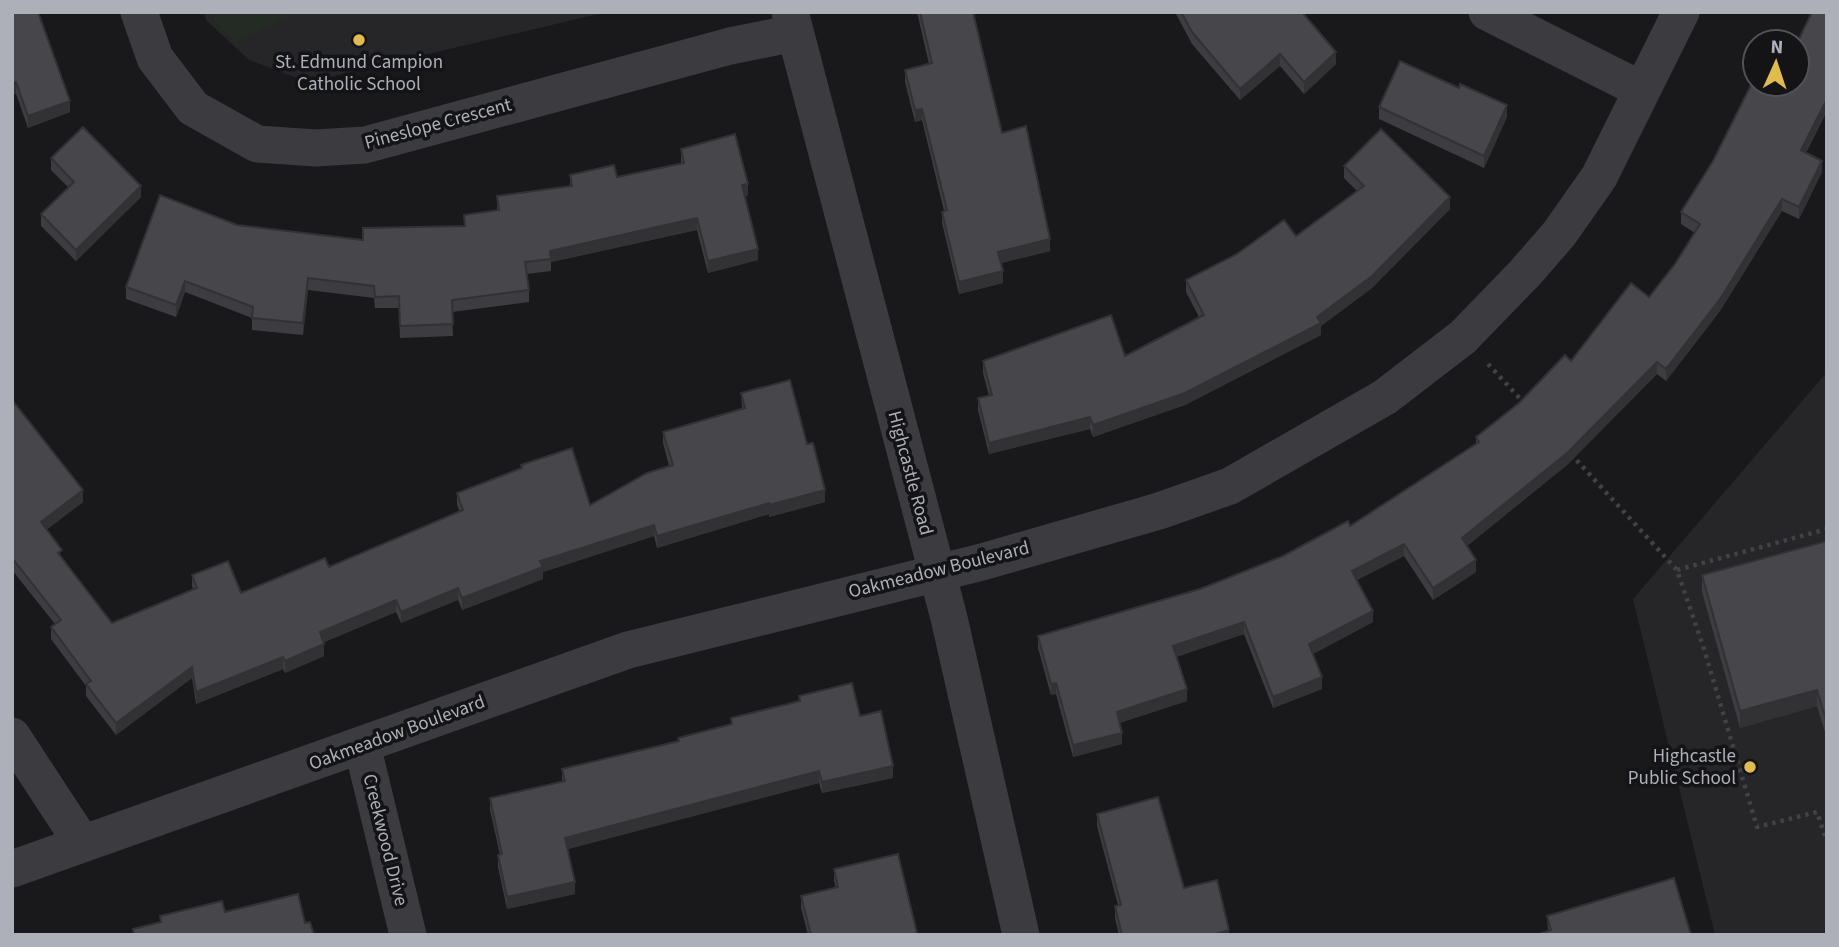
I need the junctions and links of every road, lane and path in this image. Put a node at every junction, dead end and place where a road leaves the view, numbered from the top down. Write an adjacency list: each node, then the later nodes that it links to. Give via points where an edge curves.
1 (139, 12): 4 (street, Pineslope Crescent, via 155,58 193,108 257,144 316,148 365,145 730,47)
2 (1487, 12): 5 (street)
3 (1681, 12): 5 (street, Oakmeadow Boulevard)
4 (793, 22): 11 (street, Highcastle Road)
5 (1642, 90): 6 (street, Oakmeadow Boulevard, via 1599,177 1559,234)
6 (1463, 337): 7 (path); 11 (street, Oakmeadow Boulevard, via 1385,397 1230,486 1159,511)
7 (1533, 413)
8 (1569, 452): 10 (path)
9 (1827, 529): 10 (path)
10 (1677, 570): 14 (path, via 1756,827 1817,811)
11 (936, 574): 13 (street, Oakmeadow Boulevard, via 628,650); 18 (street, Highcastle Road)
12 (12, 736): 15 (street)
13 (362, 745): 15 (street, Oakmeadow Boulevard); 17 (street, Creekwood Drive)
14 (1827, 842)
15 (82, 843): 16 (street, Oakmeadow Boulevard)
16 (12, 869)
17 (408, 935)
18 (1021, 935)

